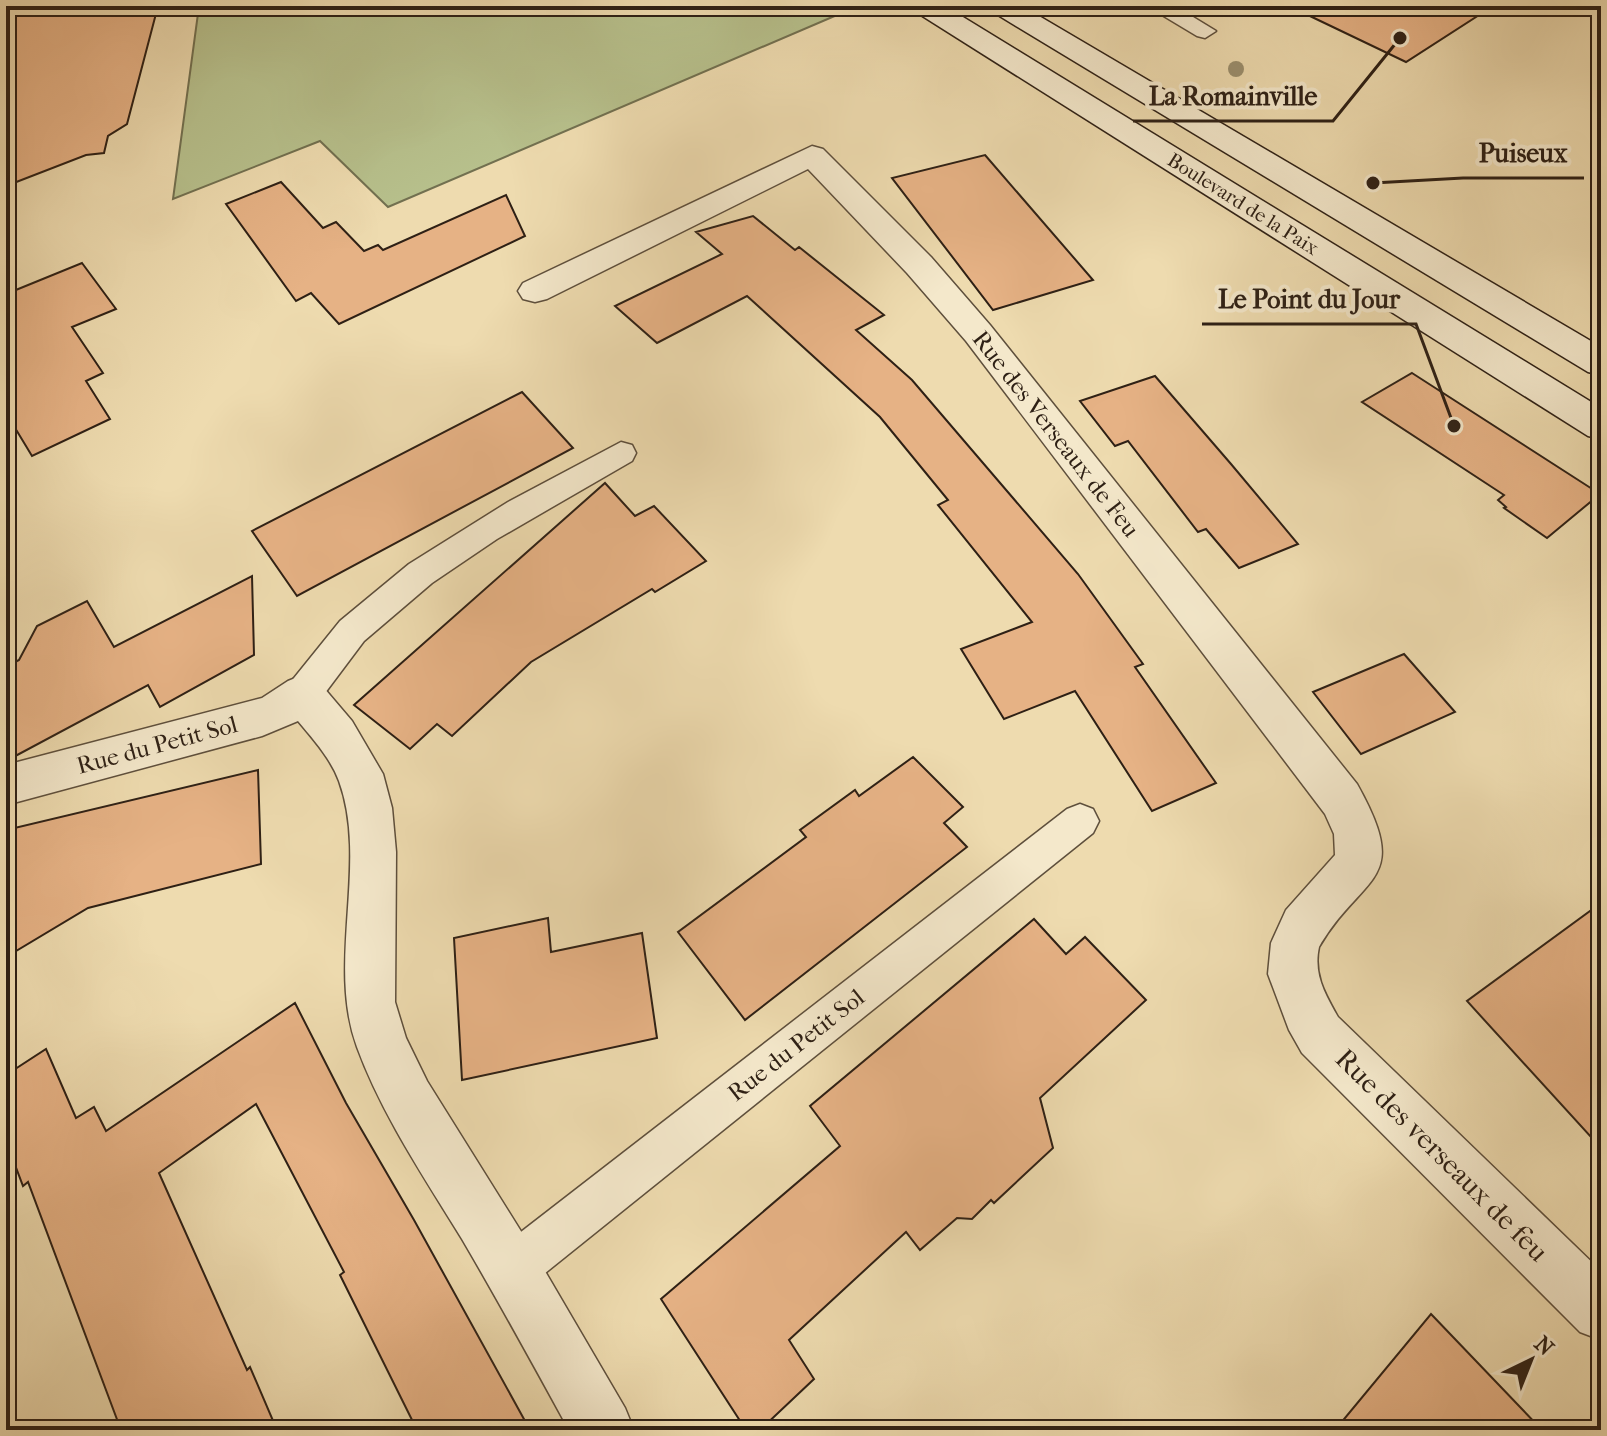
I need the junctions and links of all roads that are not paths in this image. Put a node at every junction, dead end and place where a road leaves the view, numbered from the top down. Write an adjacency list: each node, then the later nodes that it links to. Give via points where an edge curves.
1 (926, 6): 7 (street, Boulevard de la Paix)
2 (1003, 6): 6 (street, Boulevard de la Paix)
3 (1158, 6): 4 (lane)
4 (1205, 31)
5 (535, 291): 14 (street, Rue des Verseaux de Feu, via 812,155 978,333 1341,799 1358,831 1360,854 1354,869 1305,921 1292,945)
6 (1601, 363)
7 (1563, 403): 8 (street); 9 (street, Boulevard de la Paix)
8 (1601, 418)
9 (1601, 426)
10 (621, 453): 11 (lane, Rue du Petit Sol, via 496,524 396,592 351,631)
11 (303, 694): 12 (street, Rue du Petit Sol, via 262,717); 15 (street, via 360,774 369,808 370,1002 382,1045 436,1149)
12 (6, 785)
13 (1080, 821): 15 (lane, Rue du Petit Sol)
14 (1297, 988): 16 (street, Rue des verseaux de feu, via 1320,1035)
15 (512, 1269): 17 (street)
16 (1601, 1311)
17 (603, 1430)

